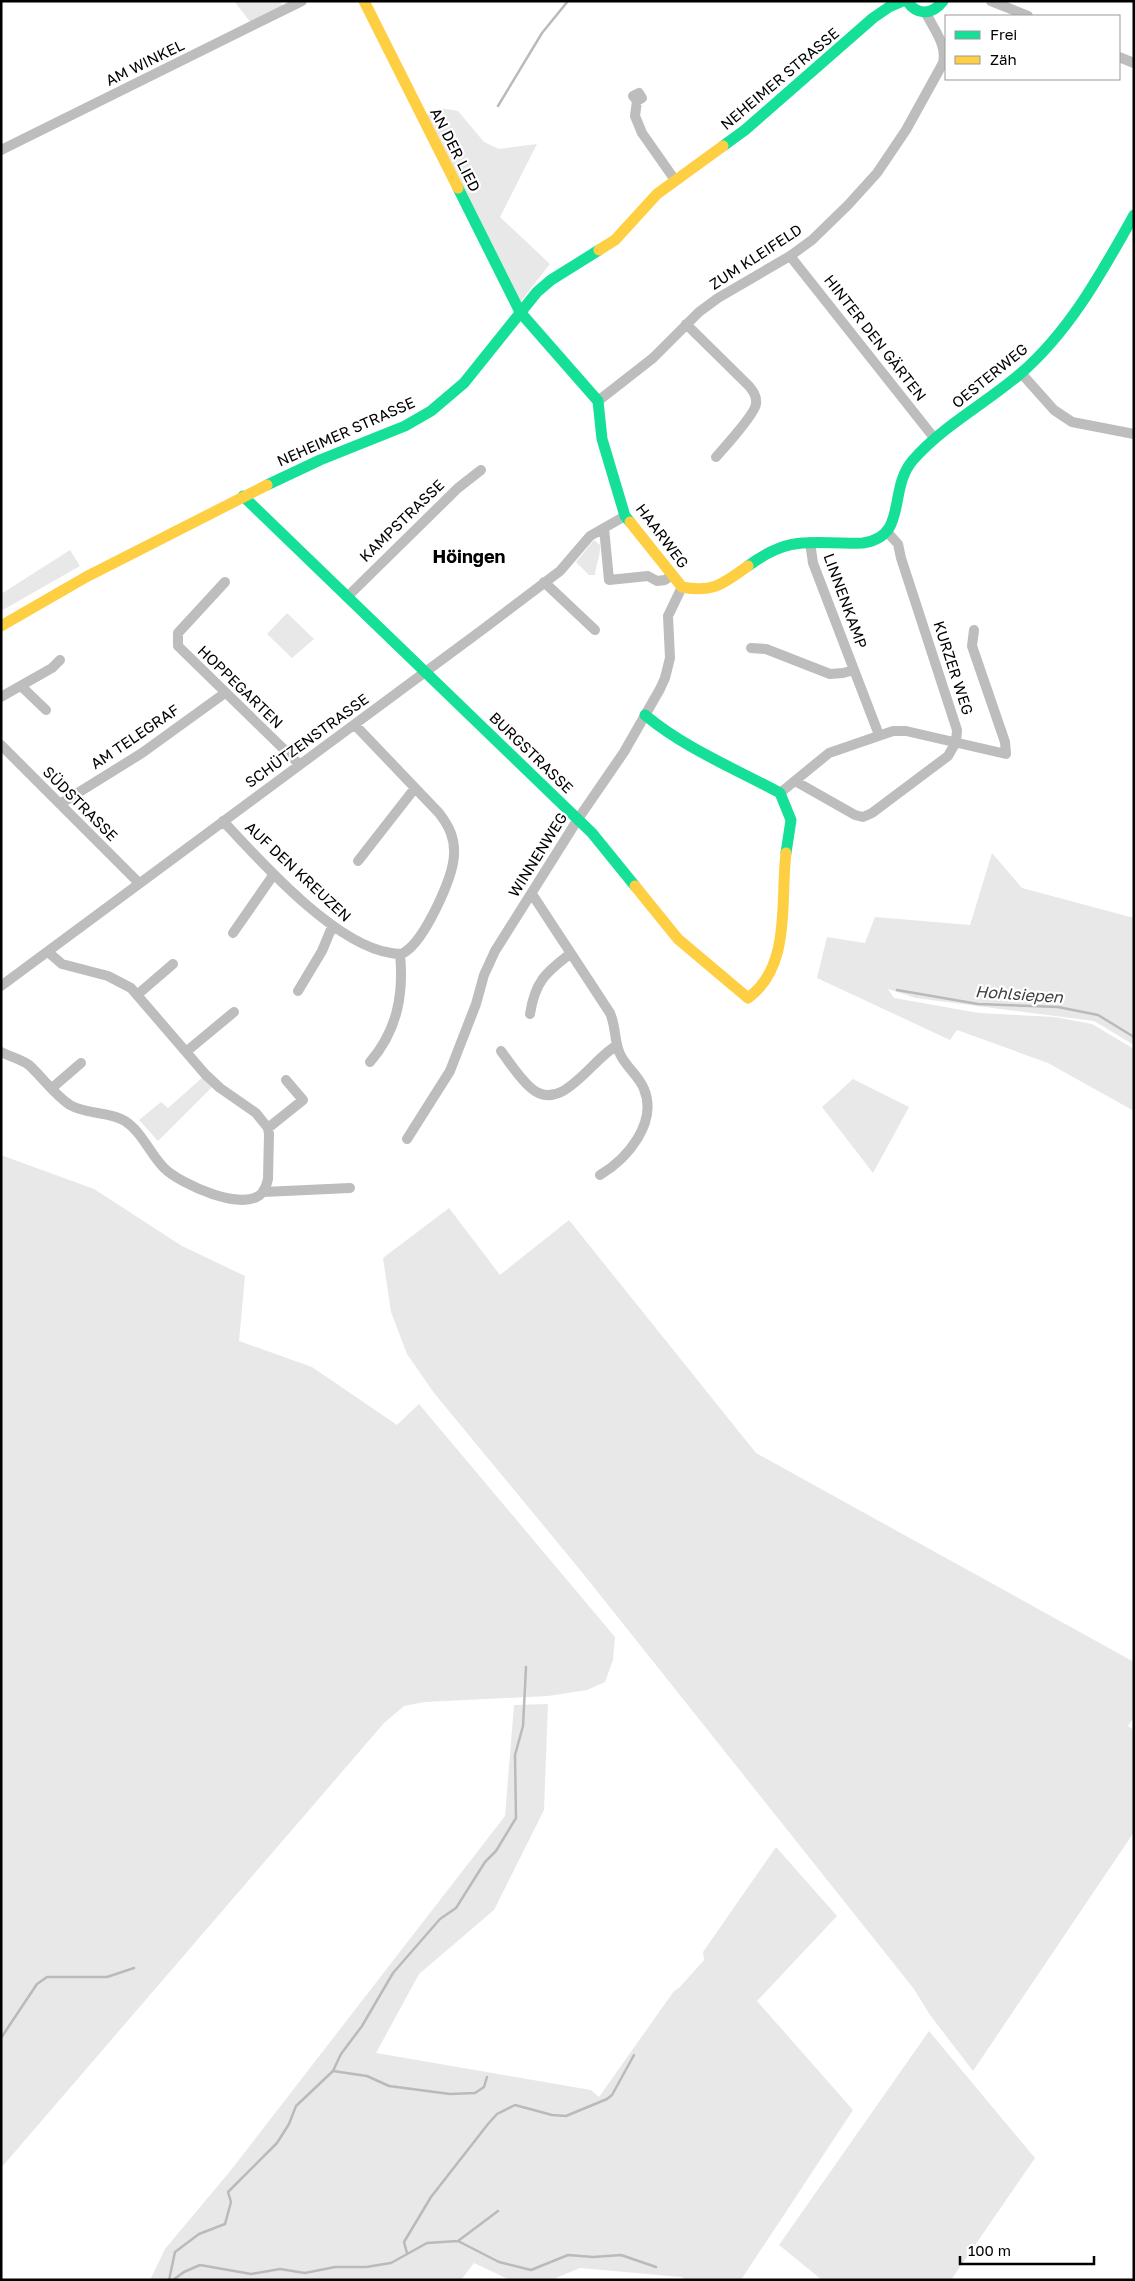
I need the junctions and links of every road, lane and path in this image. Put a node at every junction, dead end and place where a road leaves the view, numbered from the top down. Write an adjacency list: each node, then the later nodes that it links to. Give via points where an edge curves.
1 (302, 1): 11 (street, AM WINKEL)
2 (364, 1): 15 (street, AN DER LIED)
3 (905, 1): 6 (street, via 916,11); 12 (street, NEHEIMER STRASSE, via 873,18 745,130)
4 (942, 1): 6 (street, via 935,10)
5 (991, 1): 7 (street)
6 (926, 13): 14 (street, ZUM KLEIFELD, via 945,55 906,130 876,173 818,234)
7 (1026, 15)
8 (1120, 57): 9 (street)
9 (1134, 63)
10 (637, 101): 12 (street, via 636,116 642,134)
11 (1, 150)
12 (675, 180): 15 (street, NEHEIMER STRASSE, via 647,204 615,240 551,280)
13 (1134, 215): 17 (street, OESTERWEG, via 1070,319)
14 (790, 256): 16 (street, ZUM KLEIFELD, via 718,298); 20 (street, HINTER DEN GÄRTEN)
15 (520, 312): 18 (street); 23 (street, NEHEIMER STRASSE, via 464,382 431,411 405,426 320,460)
16 (686, 324): 18 (street, ZUM KLEIFELD, via 648,362); 21 (street, via 749,386 756,397 752,413)
17 (1021, 374): 19 (street, via 1054,410 1072,422); 20 (street, OESTERWEG)
18 (598, 401): 24 (street, HAARWEG, via 602,439)
19 (1134, 434)
20 (935, 439): 26 (street, OESTERWEG, via 915,457 902,478)
21 (716, 458)
22 (481, 470): 32 (street, KAMPSTRASSE, via 458,488)
23 (243, 496): 32 (street, BURGSTRASSE); 33 (street, NEHEIMER STRASSE, via 86,577)
24 (625, 516): 25 (street, SCHÜTZENSTRASSE); 28 (street, HAARWEG)
25 (604, 528): 28 (street, via 609,580 648,576 658,581); 30 (street, SCHÜTZENSTRASSE, via 590,536 560,571)
26 (888, 532): 27 (street, HAARWEG, via 877,541); 47 (street, KURZER WEG, via 898,544 957,730)
27 (810, 542): 31 (street, HAARWEG, via 778,548 724,582 704,590); 38 (street, LINNENKAMP, via 813,563)
28 (672, 575): 31 (street, HAARWEG)
29 (225, 582): 41 (street, HOPPEGARTEN, via 182,628 177,641 183,652)
30 (544, 582): 34 (street); 39 (street, SCHÜTZENSTRASSE)
31 (682, 587): 44 (street, WINNENWEG, via 668,616 670,658 665,678)
32 (346, 597): 39 (street, BURGSTRASSE)
33 (1, 626)
34 (595, 630)
35 (974, 630): 47 (street, via 972,646 1005,742 1006,754)
36 (750, 648): 38 (street, LINNENKAMP, via 766,649 830,674)
37 (60, 660): 40 (street)
38 (854, 670): 46 (street, LINNENKAMP)
39 (426, 672): 45 (street, SCHÜTZENSTRASSE); 54 (street, BURGSTRASSE)
40 (21, 686): 42 (street); 43 (street)
41 (225, 692): 49 (street, HOPPEGARTEN); 53 (street, AM TELEGRAF, via 142,754)
42 (1, 697)
43 (46, 710)
44 (645, 715): 52 (street, via 681,744); 54 (street, WINNENWEG)
45 (355, 725): 49 (street, SCHÜTZENSTRASSE); 51 (street)
46 (880, 735): 47 (street, via 900,730); 50 (street, via 829,753)
47 (956, 742): 50 (street, via 948,756 863,817)
48 (3, 749): 53 (street, SÜDSTRASSE)
49 (299, 764): 55 (street, SCHÜTZENSTRASSE)
50 (795, 781): 52 (street)
51 (415, 788): 56 (street); 63 (street, via 450,828 454,855 449,880 430,918 412,945)
52 (780, 793): 54 (street, BURGSTRASSE, via 791,820 779,952 768,976 748,998 678,939)
53 (60, 804): 58 (street, SÜDSTRASSE)
54 (578, 819): 59 (street, WINNENWEG)
55 (223, 821): 57 (street, AUF DEN KREUZEN); 58 (street, SCHÜTZENSTRASSE)
56 (358, 861)
57 (274, 874): 60 (street, AUF DEN KREUZEN); 61 (street)
58 (139, 883): 62 (street, SCHÜTZENSTRASSE)
59 (532, 894): 64 (street); 80 (street, WINNENWEG, via 489,962 450,1071)
60 (332, 927): 63 (street, AUF DEN KREUZEN, via 374,949); 67 (street)
61 (233, 933)
62 (48, 952): 66 (street, SCHÜTZENSTRASSE); 68 (street, via 62,964 117,980)
63 (400, 954): 75 (street, via 400,998 393,1026 384,1046)
64 (570, 954): 70 (street, via 540,979); 71 (street, via 610,1013)
65 (173, 964): 68 (street)
66 (1, 985)
67 (298, 991)
68 (137, 995): 72 (street)
69 (234, 1012): 72 (street)
70 (530, 1014)
71 (616, 1046): 73 (street, via 564,1091 550,1096 532,1089); 81 (street, via 643,1086 647,1111 642,1129 631,1148 614,1167)
72 (187, 1051): 79 (street, via 220,1088 256,1113)
73 (501, 1051)
74 (2, 1054): 78 (street, via 22,1060)
75 (370, 1062)
76 (81, 1063): 78 (street)
77 (286, 1080): 79 (street, via 303,1100)
78 (52, 1088): 83 (street, via 76,1108 127,1122 164,1168 188,1185 231,1199 251,1199)
79 (268, 1128): 83 (street, via 268,1179)
80 (407, 1138)
81 (600, 1175)
82 (350, 1188): 83 (street)
83 (263, 1192)

